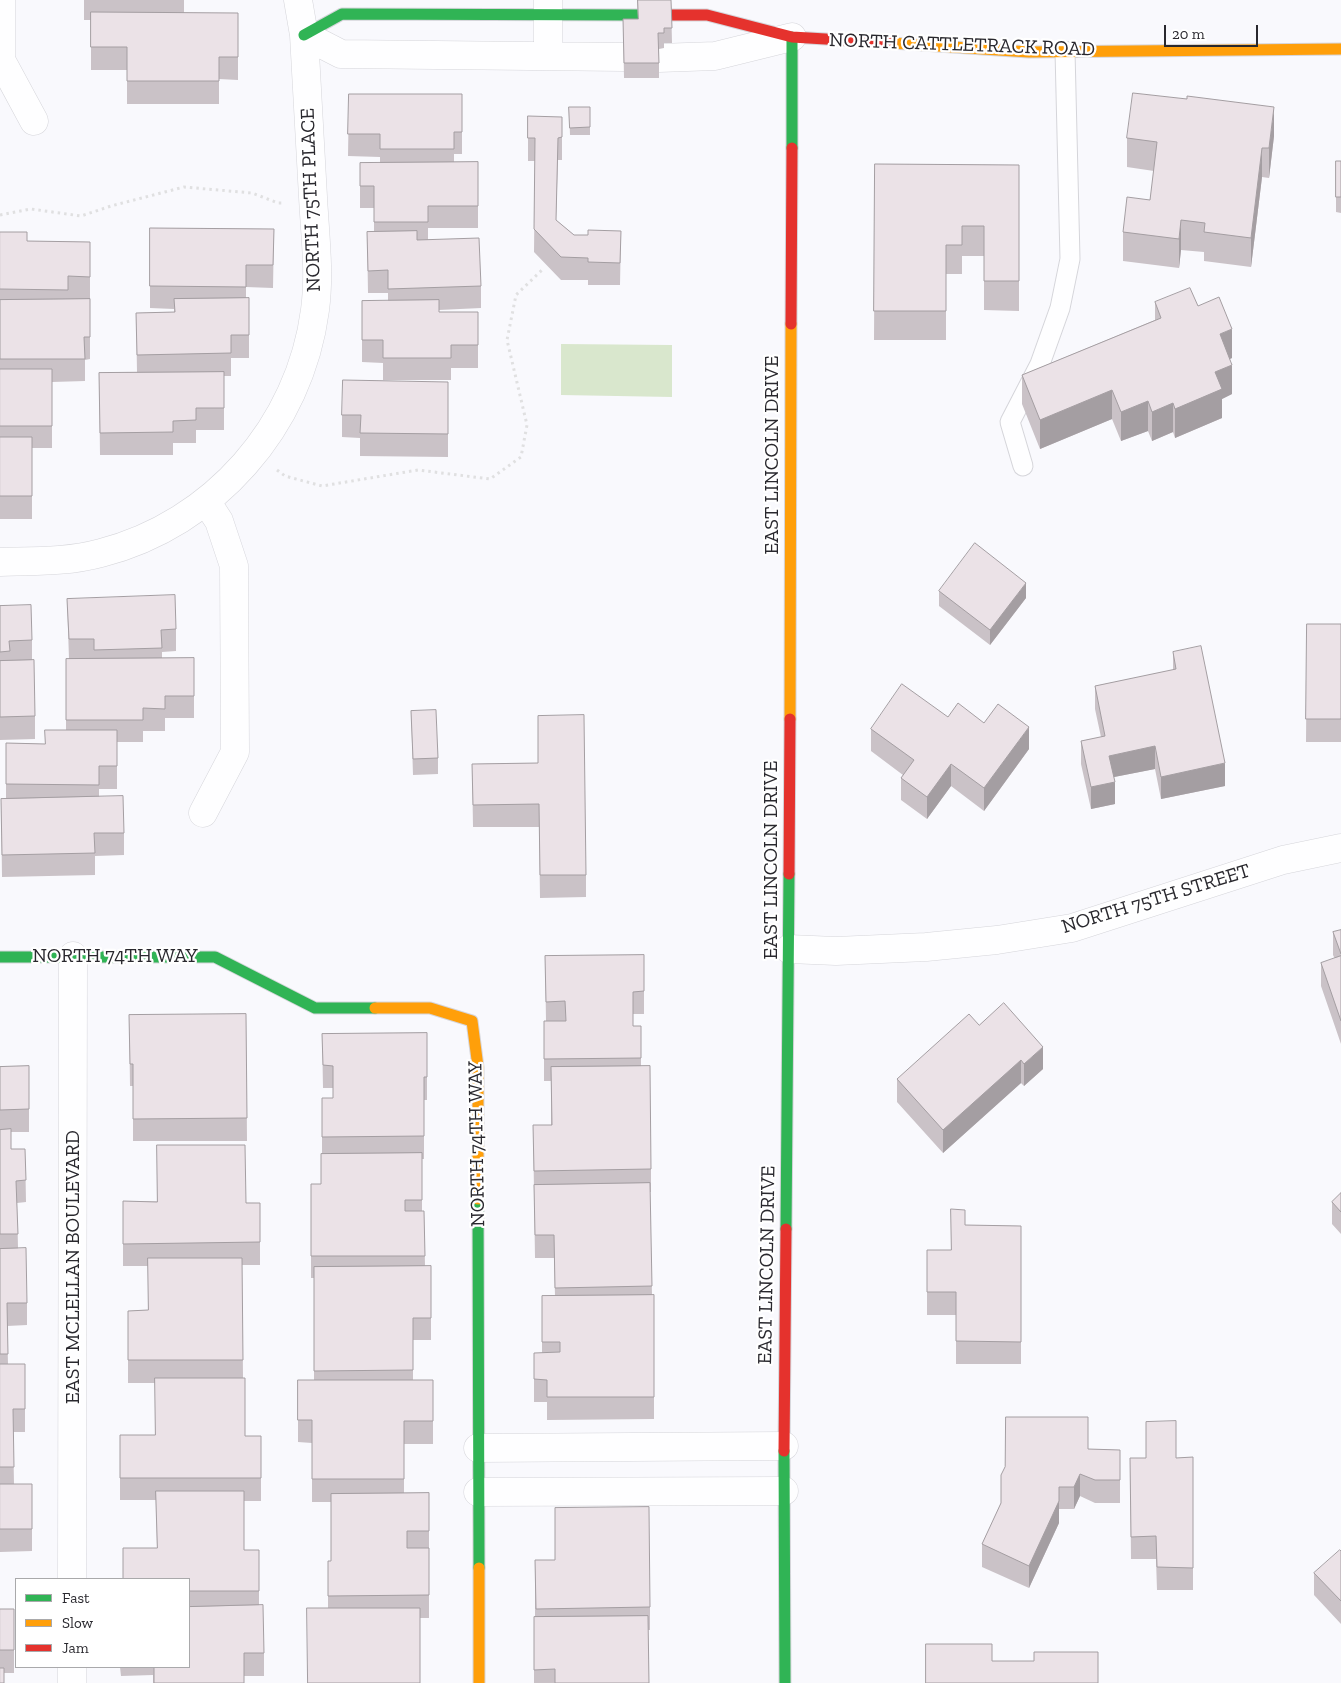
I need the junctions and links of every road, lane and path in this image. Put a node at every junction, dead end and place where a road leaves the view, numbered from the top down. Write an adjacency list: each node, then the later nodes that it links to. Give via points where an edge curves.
1 (1, 0): 13 (street, via 1,60)
2 (298, 0): 6 (street, NORTH 75TH PLACE)
3 (548, 8): 4 (street); 6 (street, via 342,14); 10 (street)
4 (638, 15)
5 (671, 15): 7 (street, NORTH CATTLETRACK ROAD, via 707,15)
6 (304, 35): 10 (street, via 341,54); 14 (street, NORTH 75TH PLACE)
7 (792, 37): 9 (street, NORTH CATTLETRACK ROAD, via 1029,52); 12 (street, NORTH CATTLETRACK ROAD, via 715,56); 23 (street, EAST LINCOLN DRIVE)
8 (1341, 49): 9 (street, NORTH CATTLETRACK ROAD)
9 (1065, 51): 18 (lane, via 1070,259 1060,308 1040,364 1010,422)
10 (548, 55): 11 (street)
11 (624, 57)
12 (659, 58)
13 (34, 121)
14 (314, 203): 15 (path, via 278,203 252,193 184,187 81,216 31,209); 17 (street, NORTH 75TH PLACE, via 317,270 315,310 309,340 294,388 273,428)
15 (0, 215)
16 (544, 268): 17 (path, via 516,295 507,340 527,425 521,457 490,478 418,470 322,486 285,476)
17 (255, 453): 19 (street, NORTH 75TH PLACE, via 222,489)
18 (1023, 466)
19 (206, 501): 20 (street, NORTH 75TH PLACE, via 178,521 136,542 102,553 69,559); 21 (street, via 219,522 234,566 235,752)
20 (0, 562)
21 (203, 813)
22 (1341, 848): 23 (street, NORTH 75TH STREET, via 1283,860 1072,928 926,947 836,951)
23 (789, 949): 26 (street, EAST LINCOLN DRIVE)
24 (0, 956): 25 (street, NORTH 74TH WAY)
25 (73, 956): 27 (street, NORTH 74TH WAY, via 215,957 315,1008 430,1008 472,1021 478,1067); 30 (street, EAST MCLELLAN BOULEVARD)
26 (784, 1446): 27 (street); 28 (street, EAST LINCOLN DRIVE)
27 (478, 1448): 29 (street)
28 (784, 1491): 29 (street); 34 (street, EAST LINCOLN DRIVE)
29 (478, 1492): 33 (street)
30 (72, 1578)
31 (72, 1668): 32 (street)
32 (72, 1683)
33 (479, 1683)
34 (785, 1683)

